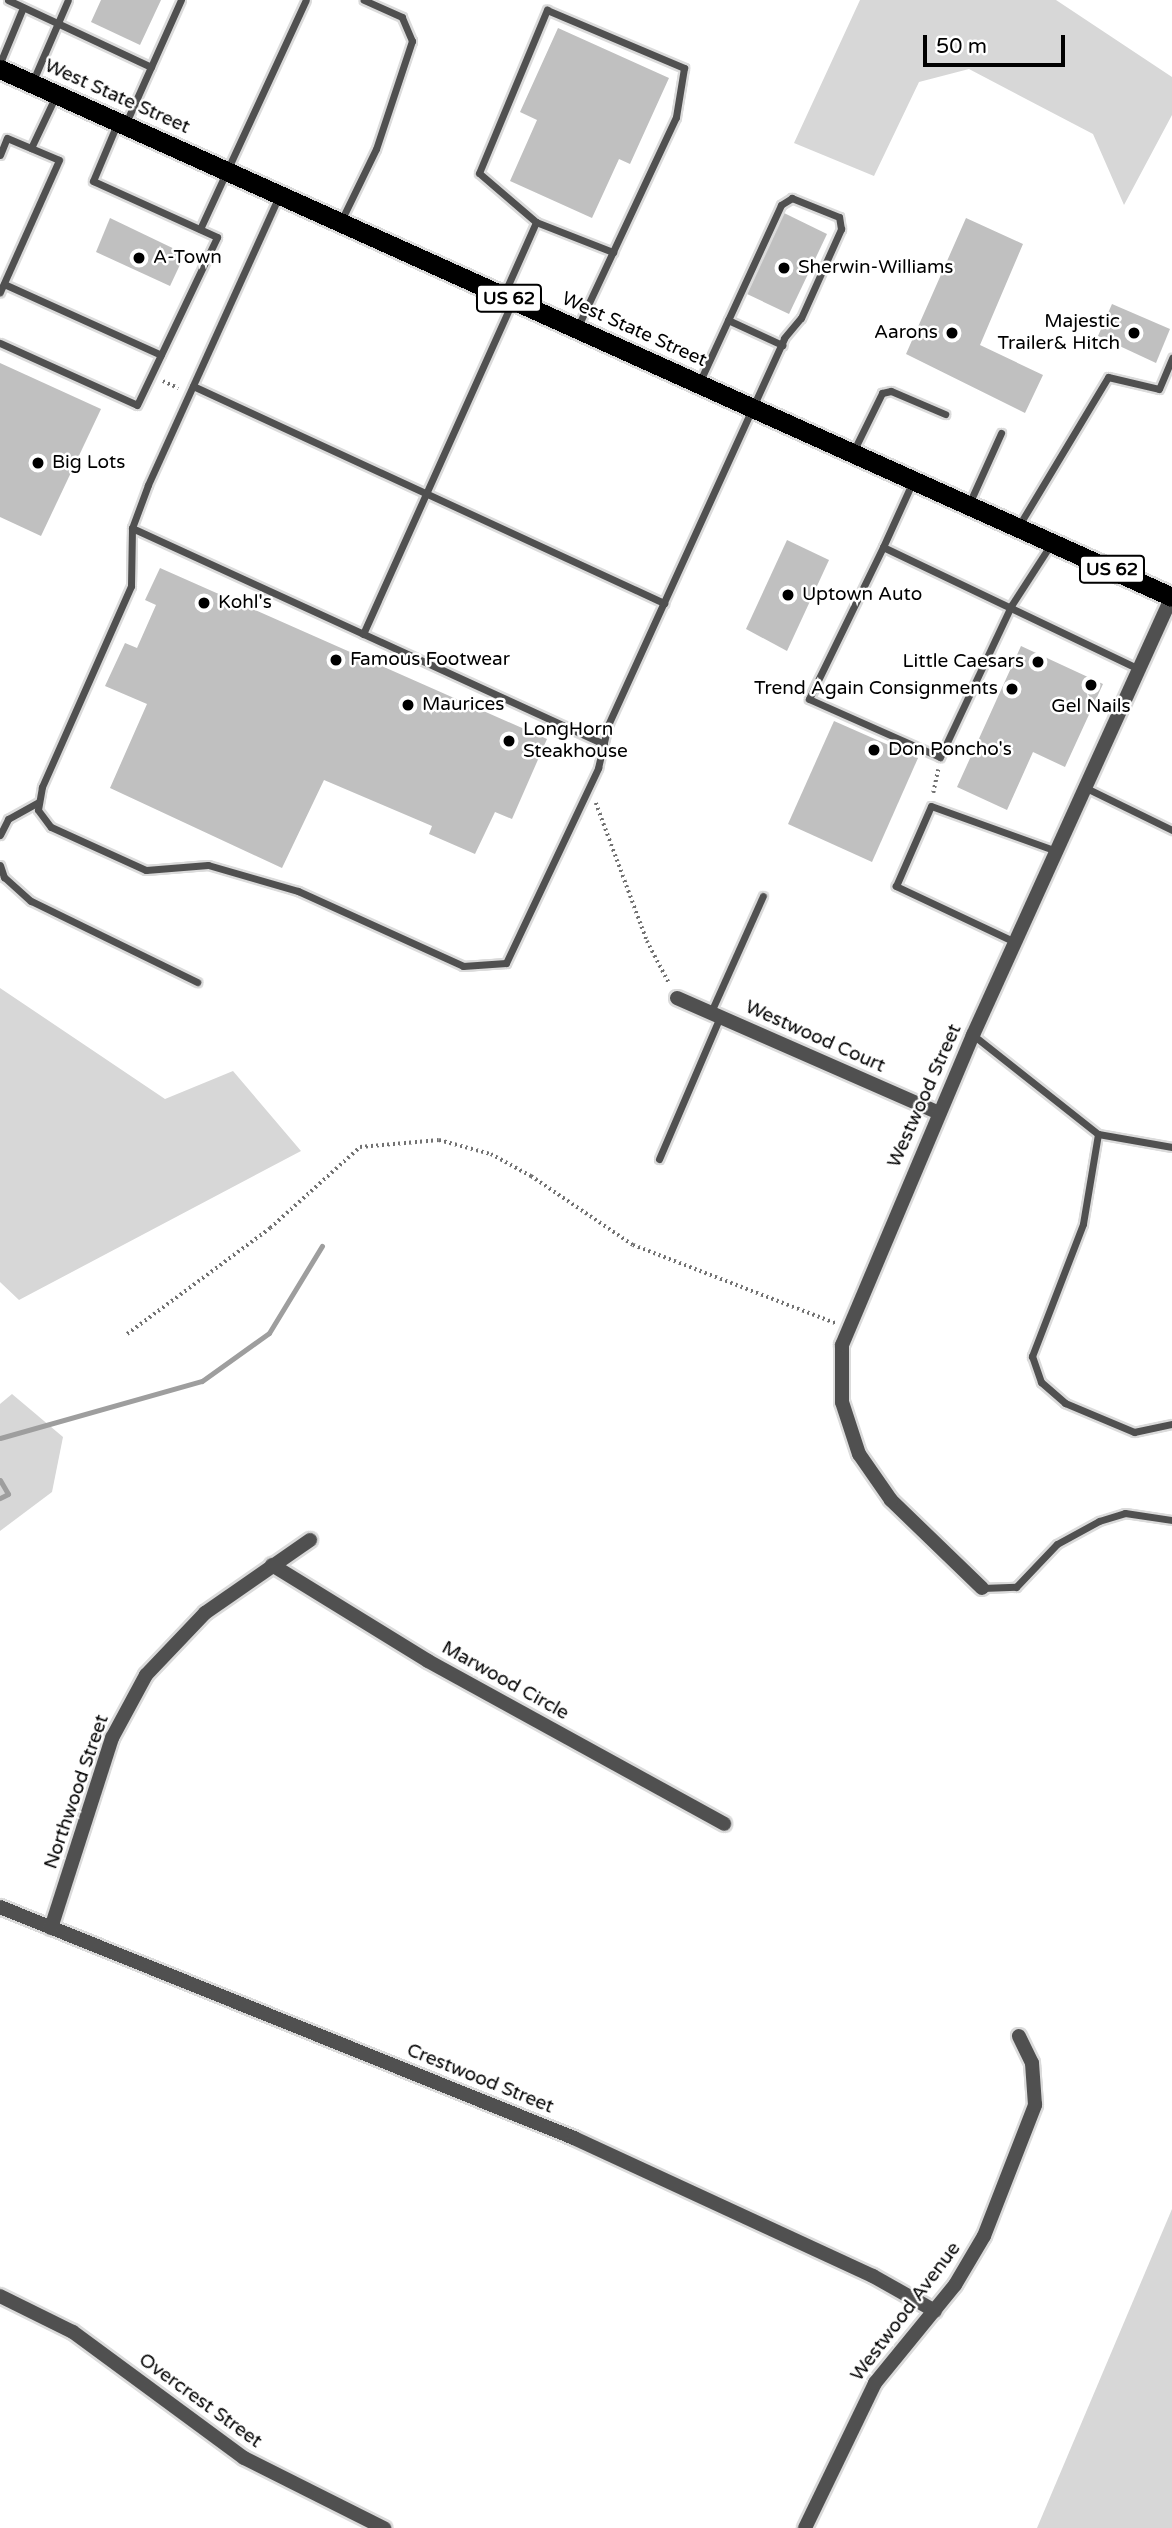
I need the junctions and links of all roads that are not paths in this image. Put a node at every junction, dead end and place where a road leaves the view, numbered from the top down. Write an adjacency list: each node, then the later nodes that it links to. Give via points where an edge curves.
1 (8, 0): 6 (lane)
2 (68, 0): 7 (lane)
3 (181, 0): 9 (lane)
4 (306, 0): 17 (lane)
5 (364, 0): 20 (lane, via 402,18 412,41 376,149)
6 (22, 10): 7 (lane); 8 (lane)
7 (56, 26): 9 (lane); 11 (lane)
8 (0, 63)
9 (151, 67): 13 (lane)
10 (0, 69): 11 (highway, West State Street / US 62)
11 (32, 84): 12 (highway, West State Street / US 62)
12 (56, 95): 13 (highway, West State Street / US 62); 15 (lane)
13 (121, 124): 17 (highway, West State Street / US 62); 21 (lane, via 93,181)
14 (3, 137): 15 (lane); 16 (lane)
15 (31, 148): 23 (lane, via 59,160)
16 (0, 155)
17 (228, 172): 18 (highway, West State Street / US 62); 21 (lane)
18 (279, 195): 20 (highway, West State Street / US 62); 32 (lane)
19 (536, 222): 22 (lane); 22 (lane, via 480,173 547,10 684,68 676,117); 24 (lane)
20 (341, 223): 24 (highway, West State Street / US 62)
21 (200, 229): 29 (lane, via 217,237)
22 (613, 252): 26 (lane)
23 (2, 288): 29 (lane)
24 (508, 298): 26 (highway, West State Street / US 62); 38 (lane)
25 (728, 320): 28 (lane); 28 (lane, via 781,205 792,198 839,217 841,229 801,318); 31 (lane)
26 (577, 329): 31 (highway, West State Street / US 62)
27 (0, 343): 29 (lane, via 137,405)
28 (782, 345): 33 (lane)
29 (161, 355)
30 (1172, 358): 40 (lane, via 1159,389 1108,377)
31 (699, 384): 33 (highway, West State Street / US 62)
32 (191, 390): 38 (lane); 41 (lane)
33 (754, 408): 36 (highway, West State Street / US 62); 45 (lane)
34 (945, 414): 36 (lane, via 891,391 882,393)
35 (1001, 433): 39 (lane)
36 (853, 453): 37 (highway, West State Street / US 62)
37 (913, 480): 39 (highway, West State Street / US 62); 43 (lane)
38 (426, 495): 45 (lane); 47 (lane)
39 (969, 505): 40 (highway, West State Street / US 62)
40 (1018, 527): 42 (highway, West State Street / US 62)
41 (132, 528): 47 (lane); 51 (lane, via 131,586)
42 (1052, 542): 44 (highway, West State Street / US 62); 46 (lane)
43 (883, 547): 46 (lane); 46 (lane, via 809,699 940,757)
44 (1172, 596): 48 (street, Westwood Street)
45 (664, 603): 49 (lane)
46 (1012, 606): 48 (lane)
47 (363, 634): 49 (lane)
48 (1139, 669): 50 (street, Westwood Street)
49 (604, 744): 51 (lane, via 590,786 506,963 463,966 298,891 208,865 146,870 51,827 38,810)
50 (1085, 788): 52 (lane); 54 (street, Westwood Street)
51 (39, 802): 53 (lane, via 8,819)
52 (1172, 830)
53 (0, 835)
54 (1056, 850): 57 (street, Westwood Street); 57 (lane, via 931,806 896,886)
55 (0, 865): 58 (lane, via 4,877 31,901)
56 (763, 896): 60 (lane)
57 (1015, 942): 61 (street, Westwood Street)
58 (197, 982)
59 (677, 998): 60 (street, Westwood Court)
60 (715, 1015): 62 (street, Westwood Court); 65 (lane)
61 (973, 1035): 62 (street, Westwood Street); 63 (lane)
62 (939, 1113): 70 (street, Westwood Street, via 847,1328 842,1402 859,1454 891,1500)
63 (1098, 1134): 64 (lane); 66 (lane, via 1083,1224 1034,1346 1033,1367 1049,1393 1127,1430)
64 (1172, 1147)
65 (659, 1159)
66 (1172, 1424)
67 (1172, 1520): 70 (lane, via 1125,1513 1099,1521 1057,1544 1016,1587)
68 (310, 1539): 69 (street, Northwood Street)
69 (272, 1565): 71 (street, Marwood Circle, via 416,1654); 73 (street, Northwood Street, via 184,1632 131,1700 112,1738)
70 (982, 1588)
71 (724, 1824)
72 (0, 1907): 73 (street, Crestwood Street)
73 (51, 1928): 76 (street, Crestwood Street, via 574,2138 873,2276)
74 (1019, 2036): 76 (street, Westwood Avenue, via 1035,2084 1028,2132 984,2236)
75 (0, 2296): 77 (street, Overcrest Street, via 73,2332 244,2458)
76 (935, 2311): 78 (street, Westwood Avenue, via 875,2383)
77 (384, 2528)
78 (805, 2528)

